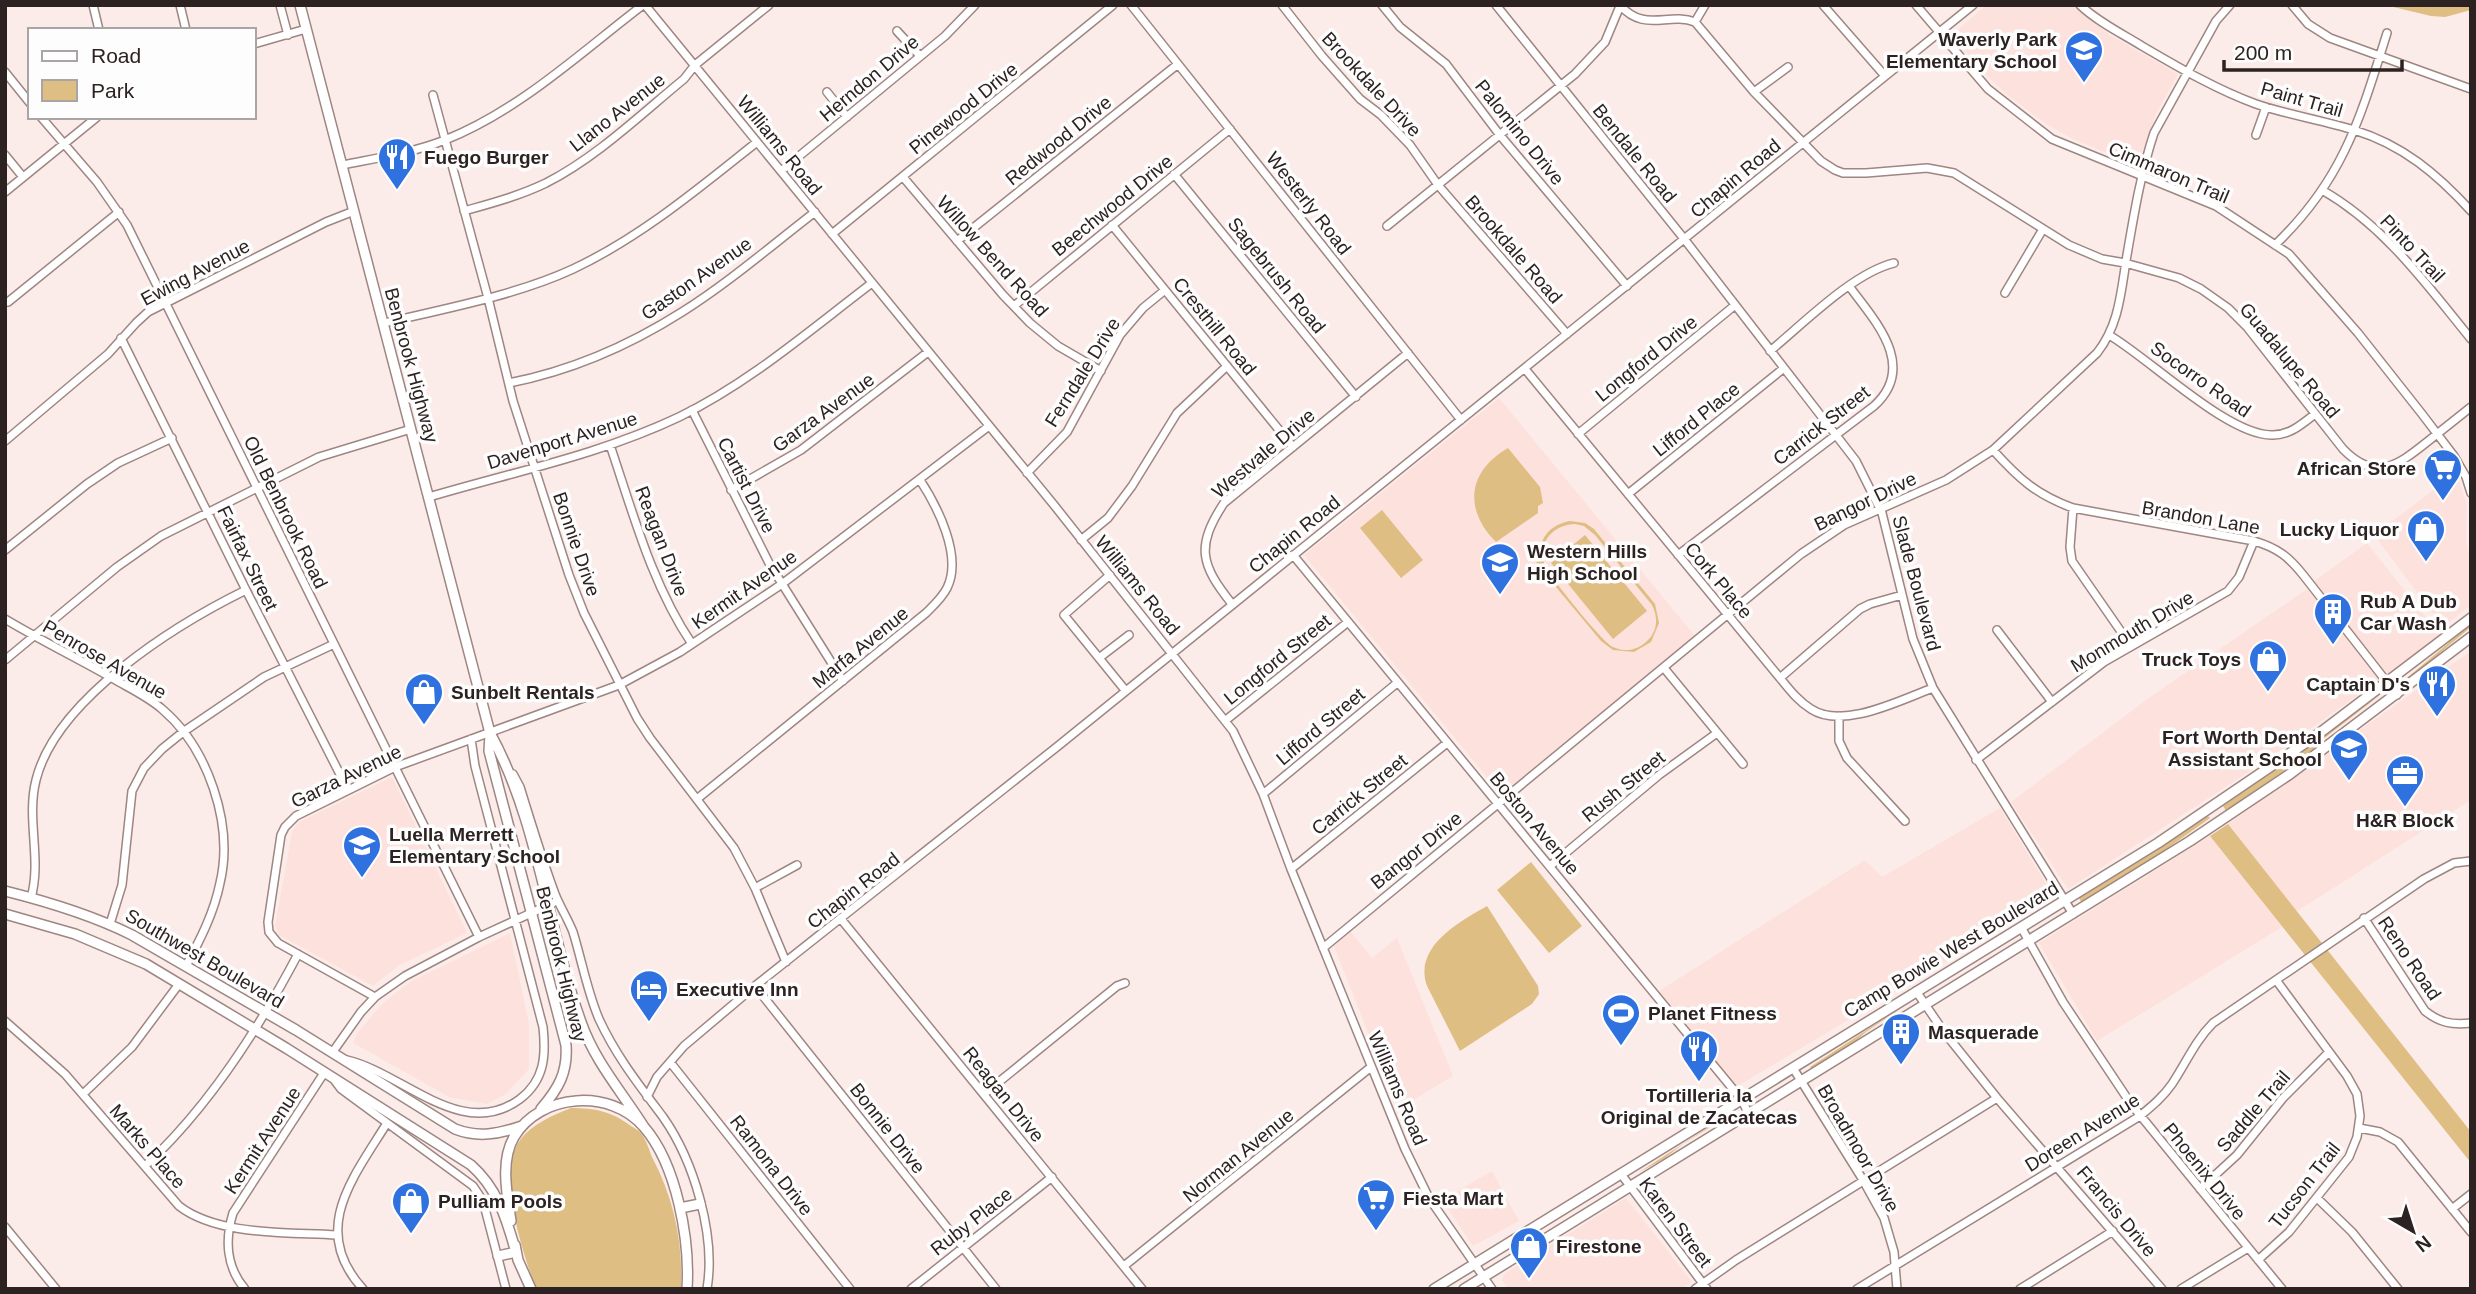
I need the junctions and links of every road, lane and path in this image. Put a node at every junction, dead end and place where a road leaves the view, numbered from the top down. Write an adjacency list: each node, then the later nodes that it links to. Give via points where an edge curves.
1 (93, 5): 22 (street)
2 (180, 5): 23 (street)
3 (280, 5): 28 (street)
4 (300, 5): 24 (main road, Benbrook Highway)
5 (644, 5): 33 (street, Williams Road); 52 (street, via 505,110)
6 (769, 5): 33 (street, Llano Avenue)
7 (975, 5): 30 (street, Herndon Drive)
8 (1113, 5): 62 (street, Pinewood Drive)
9 (1131, 5): 32 (street, Westerly Road)
10 (1282, 5): 63 (street, Brookdale Drive, via 1360,99 1410,145)
11 (1382, 5): 50 (street, Palomino Drive, via 1400,27 1446,64)
12 (1496, 5): 38 (street, Bendale Road)
13 (1705, 5): 21 (street)
14 (1823, 5): 37 (street)
15 (1916, 5): 26 (street, Cimmaron Trail)
16 (1973, 5): 26 (street, Chapin Road)
17 (2080, 5): 35 (street, Paint Trail)
18 (2230, 5): 35 (street, Bangor Drive)
19 (2292, 5): 31 (street, via 2319,32)
20 (1620, 6): 21 (street, via 1642,20); 38 (street, via 1600,50)
21 (1695, 22): 41 (street, Guadalupe Road)
22 (99, 28)
23 (186, 28)
24 (306, 29): 28 (street); 57 (main road, Benbrook Highway)
25 (897, 31): 30 (street)
26 (1938, 33): 37 (street, Chapin Road); 60 (street, Cimmaron Trail, via 1988,89 2052,139)
27 (2387, 33): 31 (street)
28 (288, 35): 29 (street)
29 (256, 43)
30 (920, 56): 45 (street, Herndon Drive)
31 (2379, 57): 39 (street); 49 (street)
32 (1178, 64): 48 (street, Westerly Road); 76 (street, Redwood Drive)
33 (695, 65): 54 (street, Williams Road); 67 (street, Llano Avenue, via 684,79 573,166 509,198)
34 (1788, 67): 41 (street)
35 (2188, 71): 44 (street, Paint Trail); 60 (street, Bangor Drive, via 2154,133)
36 (5, 72): 43 (street)
37 (1885, 76): 53 (street, Chapin Road)
38 (1561, 86): 50 (street); 75 (street, Bendale Road)
39 (2471, 89)
40 (827, 92): 45 (street)
41 (1754, 92): 53 (street, Guadalupe Road)
42 (433, 95): 52 (street, Bonnie Drive)
43 (28, 101)
44 (2266, 107): 49 (street, Paint Trail); 51 (street)
45 (847, 117): 58 (street, Herndon Drive)
46 (43, 119): 55 (street, Old Benbrook Road)
47 (95, 119): 55 (street)
48 (1230, 129): 59 (street, Beechwood Drive); 97 (street, Westerly Road)
49 (2355, 130): 64 (street); 68 (street, Paint Trail, via 2417,160)
50 (1499, 134): 63 (street); 81 (street, Palomino Drive)
51 (2256, 135)
52 (445, 140): 57 (street); 67 (street, Bonnie Drive)
53 (1803, 141): 73 (street, Guadalupe Road, via 1827,166 1843,173 1927,168 1954,173); 75 (street, Chapin Road)
54 (757, 142): 58 (street, Williams Road); 85 (street, via 674,208 612,247 572,269)
55 (63, 145): 61 (street); 69 (street, Old Benbrook Road)
56 (5, 155): 61 (street)
57 (342, 165): 66 (main road, Benbrook Highway)
58 (781, 171): 70 (street, Williams Road)
59 (1174, 174): 71 (street, Beechwood Drive); 103 (street, Sagebrush Road)
60 (2143, 176): 77 (street, Cimmaron Trail, via 2216,206); 79 (street, Bangor Drive)
61 (23, 177): 65 (street)
62 (903, 177): 74 (street, Pinewood Drive); 76 (street, Willow Bend Road)
63 (1438, 185): 72 (street); 91 (street, Brookdale Road)
64 (2322, 190): 77 (street); 94 (street, Pinto Trail, via 2398,249)
65 (5, 192)
66 (354, 211): 87 (street, Ewing Avenue); 90 (main road, Benbrook Highway)
67 (464, 211): 85 (street, Bonnie Drive)
68 (2471, 211)
69 (119, 212): 86 (street); 87 (street, Old Benbrook Road)
70 (815, 212): 74 (street, Williams Road); 102 (street, Gaston Avenue, via 655,328 566,368)
71 (1112, 225): 83 (street, Cresthill Road); 88 (street, Beechwood Drive)
72 (1387, 226)
73 (2043, 229): 79 (street, Guadalupe Road, via 2091,256); 84 (street)
74 (832, 234): 80 (street, Williams Road)
75 (1685, 240): 81 (street, Chapin Road); 89 (street, Slade Boulevard)
76 (957, 241): 88 (street, Willow Bend Road)
77 (2276, 244): 111 (street, Cimmaron Trail, via 2303,269)
78 (1894, 263): 82 (street, via 1869,271)
79 (2126, 263): 92 (street, Bangor Drive, via 2118,314); 106 (street, Guadalupe Road, via 2189,282 2228,309)
80 (872, 283): 96 (street, Williams Road); 105 (street, Davenport Avenue, via 741,381)
81 (1627, 286): 91 (street, Chapin Road)
82 (1849, 286): 95 (street); 112 (street, Carrick Street, via 1891,346 1892,375 1880,401)
83 (1165, 290): 98 (street, Cresthill Road); 101 (street, Ferndale Drive, via 1120,335)
84 (2006, 293)
85 (488, 298): 90 (street); 102 (street, Bonnie Drive)
86 (8, 302)
87 (164, 303): 93 (street, Ewing Avenue); 121 (street, Old Benbrook Road)
88 (1013, 306): 101 (street, Willow Bend Road, via 1058,346)
89 (1734, 306): 95 (street, Slade Boulevard); 110 (street, Longford Drive)
90 (384, 323): 109 (main road, Benbrook Highway)
91 (1567, 334): 100 (street, Chapin Road)
92 (2109, 335): 106 (street, Socorro Road, via 2200,401 2254,433 2273,436 2288,432); 117 (street, Bangor Drive, via 2088,362)
93 (121, 338): 113 (street, Fairfax Street); 114 (street, Ewing Avenue)
94 (2471, 339)
95 (1770, 351): 99 (street, Slade Boulevard)
96 (928, 352): 108 (street, Williams Road); 122 (street, Garza Avenue, via 801,450)
97 (1408, 354): 103 (street, Westvale Drive); 107 (street, Westerly Road)
98 (1227, 366): 116 (street, Cresthill Road); 129 (street, via 1177,413 1108,518)
99 (1784, 368): 112 (street, Slade Boulevard); 124 (street, Lifford Place)
100 (1525, 369): 107 (street, Chapin Road); 110 (street, Cork Place)
101 (1101, 371): 119 (street, Ferndale Drive, via 1067,432)
102 (509, 383): 118 (street, Bonnie Drive)
103 (1356, 397): 116 (street, Westvale Drive)
104 (2471, 407): 111 (street, Guadalupe Road)
105 (692, 410): 115 (street, Davenport Avenue); 122 (street, Cartist Drive)
106 (2315, 414): 111 (street, Guadalupe Road, via 2354,461 2368,467 2402,462)
107 (1461, 420): 132 (street, Chapin Road)
108 (989, 426): 119 (street, Williams Road); 120 (street, Kermit Avenue)
109 (411, 429): 121 (street, via 335,451); 125 (main road, Benbrook Highway)
110 (1578, 434): 124 (street, Cork Place)
111 (2437, 434): 123 (street, Cimmaron Trail, via 2462,470)
112 (1837, 435): 126 (street, Slade Boulevard); 133 (street, Carrick Street)
113 (172, 438): 128 (street, Fairfax Street); 131 (street, via 118,463)
114 (5, 441)
115 (610, 445): 118 (street, Davenport Avenue); 148 (street, Reagan Drive, via 657,581)
116 (1293, 447): 138 (street, Westvale Drive, via 1224,503 1208,534 1206,565)
117 (1993, 450): 126 (street, Bangor Drive, via 1946,480); 127 (street, Brandon Lane, via 2033,489)
118 (535, 468): 125 (street, Davenport Avenue); 160 (street, Bonnie Drive, via 569,575)
119 (1027, 472): 129 (street, Williams Road)
120 (920, 480): 135 (street, Kermit Avenue); 157 (street, Marfa Avenue, via 938,509 951,553 947,589 926,613)
121 (257, 488): 128 (street); 147 (street, Old Benbrook Road)
122 (732, 490): 135 (street, Cartist Drive)
123 (2471, 493)
124 (1628, 494): 133 (street, Cork Place)
125 (429, 497): 168 (main road, Benbrook Highway)
126 (1880, 508): 137 (street, Slade Boulevard); 139 (street, Bangor Drive, via 1824,537)
127 (2073, 508): 130 (street, Brandon Lane); 149 (street, via 2072,561)
128 (208, 512): 136 (street, Fairfax Street); 144 (street, via 143,547)
129 (1081, 540): 134 (street, Williams Road)
130 (2255, 541): 149 (street, Monmouth Drive, via 2228,591); 158 (street, Brandon Lane, via 2290,557)
131 (5, 550)
132 (1293, 555): 138 (street, Chapin Road); 142 (street, Boston Avenue)
133 (1678, 555): 139 (street, Cork Place)
134 (1110, 575): 150 (street, Williams Road); 151 (street, via 1064,615)
135 (782, 584): 148 (street, Kermit Avenue); 157 (street, Cartist Drive)
136 (246, 590): 153 (street, Fairfax Street); 155 (street, via 195,617)
137 (1902, 595): 156 (street, via 1860,609); 161 (street, Slade Boulevard)
138 (1232, 604): 150 (street, Chapin Road)
139 (1728, 615): 154 (street, Bangor Drive); 156 (street, Cork Place)
140 (2471, 618): 158 (main road, Camp Bowie West Boulevard)
141 (5, 619): 144 (street, Penrose Avenue)
142 (1348, 622): 159 (street, Boston Avenue); 166 (street, Longford Street)
143 (1997, 630): 164 (street)
144 (35, 635): 152 (street); 155 (street, Penrose Avenue)
145 (1129, 635): 151 (street)
146 (2471, 637): 163 (main road, Camp Bowie West Boulevard)
147 (334, 644): 153 (street); 175 (street, Old Benbrook Road)
148 (692, 644): 160 (street, Kermit Avenue)
149 (2131, 646): 164 (street, Monmouth Drive)
150 (1172, 652): 162 (street, Chapin Road); 166 (street, Williams Road)
151 (1099, 658): 162 (street)
152 (5, 660)
153 (285, 666): 167 (street); 176 (street, Fairfax Street)
154 (1664, 668): 169 (street); 179 (street, Bangor Drive)
155 (112, 678): 167 (street, Penrose Avenue, via 153,702); 189 (street, via 67,721 40,766 33,805 36,860)
156 (1780, 678): 165 (street, Cork Place, via 1809,708)
157 (843, 681): 178 (street, Marfa Avenue)
158 (2387, 682): 163 (street, Brandon Lane); 180 (main road, Camp Bowie West Boulevard)
159 (1397, 683): 171 (street, Boston Avenue); 177 (street, Lifford Street)
160 (619, 685): 168 (street, Kermit Avenue); 178 (street, Bonnie Drive, via 650,738)
161 (1933, 688): 165 (street, Cork Place, via 1868,712); 172 (street, Slade Boulevard)
162 (1125, 690): 197 (street, Chapin Road)
163 (2397, 695): 182 (main road, Camp Bowie West Boulevard)
164 (2052, 702): 172 (street, Monmouth Drive)
165 (1839, 716): 181 (street, via 1839,741 1847,758)
166 (1226, 720): 177 (street, Williams Road)
167 (183, 732): 199 (street, via 136,778 122,885); 206 (street, Penrose Avenue, via 214,791 224,852 209,921)
168 (490, 733): 170 (street, Garza Avenue); 173 (main road, Benbrook Highway); 194 (main road, Benbrook Highway, via 489,751)
169 (1717, 733): 174 (street); 185 (street, Rush Street)
170 (471, 739): 175 (street, Garza Avenue); 198 (street, Benbrook Highway)
171 (1447, 743): 179 (street, Boston Avenue); 186 (street, Carrick Street)
172 (1976, 760): 190 (street, Slade Boulevard)
173 (506, 762): 191 (street, Benbrook Highway, via 520,787); 192 (main road, Benbrook Highway)
174 (1743, 764)
175 (395, 767): 176 (street, Garza Avenue); 201 (street, Old Benbrook Road)
176 (348, 790): 204 (street, Garza Avenue, via 296,816 281,835 269,932)
177 (1263, 794): 186 (street, Williams Road)
178 (698, 799): 187 (street, Bonnie Drive, via 734,848)
179 (1498, 803): 185 (street, Boston Avenue); 203 (street, Bangor Drive)
180 (2216, 805): 182 (main road, via 2218,816); 190 (main road, Camp Bowie West Boulevard)
181 (1905, 821)
182 (2190, 841): 195 (main road, Camp Bowie West Boulevard)
183 (2471, 861): 196 (street, Doreen Avenue, via 2442,868)
184 (797, 865): 187 (street)
185 (1550, 866): 230 (street, Boston Avenue)
186 (1291, 870): 203 (street, Williams Road)
187 (755, 888): 205 (street, Bonnie Drive)
188 (5, 891): 189 (main road, Southwest Boulevard)
189 (31, 898): 199 (main road, Southwest Boulevard)
190 (2066, 900): 195 (street, Slade Boulevard); 200 (main road, Camp Bowie West Boulevard)
191 (558, 901): 192 (street); 228 (street, Benbrook Highway, via 573,932 599,1018)
192 (548, 905): 194 (street); 236 (main road, Benbrook Highway, via 589,1041)
193 (5, 914): 209 (main road, Southwest Boulevard, via 112,948)
194 (531, 914): 198 (street); 232 (main road, Benbrook Highway, via 567,1056 562,1080)
195 (2073, 914): 202 (main road, Camp Bowie West Boulevard)
196 (2364, 918): 207 (street, Doreen Avenue); 216 (street, Reno Road, via 2425,1011 2440,1021)
197 (841, 919): 205 (street, Chapin Road); 227 (street, Reagan Drive)
198 (516, 920): 201 (street); 224 (street, Benbrook Highway, via 543,1027 546,1053)
199 (110, 924): 206 (main road, Southwest Boulevard)
200 (2021, 927): 202 (street, Phoenix Drive); 211 (main road, Camp Bowie West Boulevard)
201 (479, 937): 212 (street, via 405,976)
202 (2030, 940): 213 (main road, Camp Bowie West Boulevard); 233 (street, Phoenix Drive, via 2063,1002)
203 (1323, 947): 221 (street, Williams Road)
204 (298, 954): 212 (street); 214 (street)
205 (786, 962): 210 (street, Chapin Road)
206 (186, 966): 214 (main road, Southwest Boulevard)
207 (2276, 980): 218 (street, Tucson Trail); 233 (street, Doreen Avenue, via 2200,1036 2172,1084)
208 (1125, 983): 227 (street)
209 (179, 984): 217 (main road, Southwest Boulevard); 226 (street, via 128,1052)
210 (755, 986): 220 (street, Chapin Road); 255 (street, Bonnie Drive)
211 (1916, 991): 213 (street, Francis Drive); 222 (main road, Camp Bowie West Boulevard)
212 (376, 997): 219 (street, via 361,1012)
213 (1926, 1004): 225 (main road, Camp Bowie West Boulevard); 229 (street, Francis Drive)
214 (266, 1013): 217 (street); 219 (main road, Southwest Boulevard)
215 (5, 1021): 226 (street, Marks Place)
216 (2471, 1023)
217 (255, 1030): 223 (main road, Southwest Boulevard); 238 (street, via 177,1134)
218 (2329, 1052): 237 (street, Tucson Trail, via 2357,1094); 244 (street, Saddle Trail, via 2283,1098 2237,1155)
219 (336, 1056): 224 (street, Southwest Boulevard, via 364,1064 467,1113 508,1107 522,1098); 235 (main road, Southwest Boulevard, via 466,1133 486,1135)
220 (670, 1062): 228 (street, Chapin Road); 273 (street, Ramona Drive)
221 (1371, 1067): 260 (street, Williams Road, via 1421,1183); 262 (street, Norman Avenue)
222 (1793, 1068): 225 (street, Broadmoor Drive); 230 (main road, Camp Bowie West Boulevard)
223 (328, 1074): 234 (street, Southwest Boulevard); 250 (street, Kermit Avenue, via 243,1197); 257 (main road, Southwest Boulevard, via 471,1164 496,1195)
224 (539, 1076)
225 (1801, 1081): 231 (main road, Camp Bowie West Boulevard); 242 (street, Broadmoor Drive)
226 (83, 1094): 238 (street, Marks Place)
227 (984, 1094): 241 (street, Reagan Drive)
228 (647, 1097): 247 (street, Benbrook Highway, via 689,1165)
229 (1997, 1098): 239 (street, Francis Drive); 242 (street)
230 (1742, 1100): 231 (street, Boston Avenue); 240 (main road, Camp Bowie West Boulevard)
231 (1748, 1113): 243 (main road, Camp Bowie West Boulevard)
232 (537, 1114): 235 (main road); 236 (main road, via 569,1102 596,1101 611,1104)
233 (2140, 1116): 239 (street, Doreen Avenue); 244 (street, Phoenix Drive)
234 (387, 1123): 254 (street, via 347,1195); 258 (street, Southwest Boulevard, via 473,1186 483,1200)
235 (522, 1126): 257 (main road, via 510,1146 506,1170)
236 (644, 1127): 248 (main road, Benbrook Highway, via 675,1188)
237 (2358, 1128): 246 (street, Tucson Trail, via 2349,1157); 249 (street, via 2398,1142)
238 (145, 1166): 250 (street, Marks Place, via 192,1216)
239 (2058, 1167): 252 (street, Francis Drive); 261 (street, Doreen Avenue)
240 (1621, 1174): 243 (street, Karen Street); 260 (main road, Camp Bowie West Boulevard)
241 (1052, 1177): 255 (street, Ruby Place); 262 (street, Reagan Drive)
242 (1863, 1180): 261 (street, Broadmoor Drive, via 1887,1227); 264 (street)
243 (1629, 1187): 263 (main road, Camp Bowie West Boulevard); 264 (street, Karen Street)
244 (2200, 1189): 256 (street, Phoenix Drive)
245 (2471, 1194): 249 (street)
246 (2317, 1198): 259 (street, Tucson Trail); 287 (street, via 2347,1226)
247 (700, 1204): 248 (main road); 272 (street, Benbrook Highway, via 710,1254)
248 (680, 1208): 271 (main road, Benbrook Highway)
249 (2452, 1209): 253 (street)
250 (229, 1226): 254 (street, Marks Place); 266 (street, via 228,1253 234,1276)
251 (5, 1227): 265 (street)
252 (2113, 1231): 283 (street); 284 (street, Francis Drive)
253 (2471, 1232)
254 (336, 1235): 267 (street, via 345,1265)
255 (962, 1247): 274 (street, Ruby Place); 275 (street, Bonnie Drive)
256 (2248, 1248): 259 (street, Phoenix Drive); 285 (street)
257 (516, 1254): 258 (main road); 269 (main road); 270 (main road)
258 (498, 1256): 268 (street, Southwest Boulevard)
259 (2258, 1260): 286 (street, Phoenix Drive)
260 (1475, 1263): 263 (street, Williams Road); 277 (main road, Camp Bowie West Boulevard)
261 (1896, 1265): 281 (street, Doreen Avenue); 282 (street, Broadmoor Drive)
262 (1124, 1266): 276 (street, Reagan Drive)
263 (1483, 1277): 278 (main road, Camp Bowie West Boulevard); 279 (street, Williams Road)
264 (1704, 1286): 280 (street)
265 (56, 1289)
266 (245, 1289)
267 (363, 1289)
268 (506, 1289)
269 (524, 1289)
270 (531, 1289)
271 (687, 1289)
272 (707, 1289)
273 (850, 1289)
274 (911, 1289)
275 (996, 1289)
276 (1142, 1289)
277 (1434, 1289)
278 (1464, 1289)
279 (1492, 1289)
280 (1695, 1289)
281 (1857, 1289)
282 (1896, 1289)
283 (2020, 1289)
284 (2162, 1289)
285 (2181, 1289)
286 (2282, 1289)
287 (2398, 1289)

